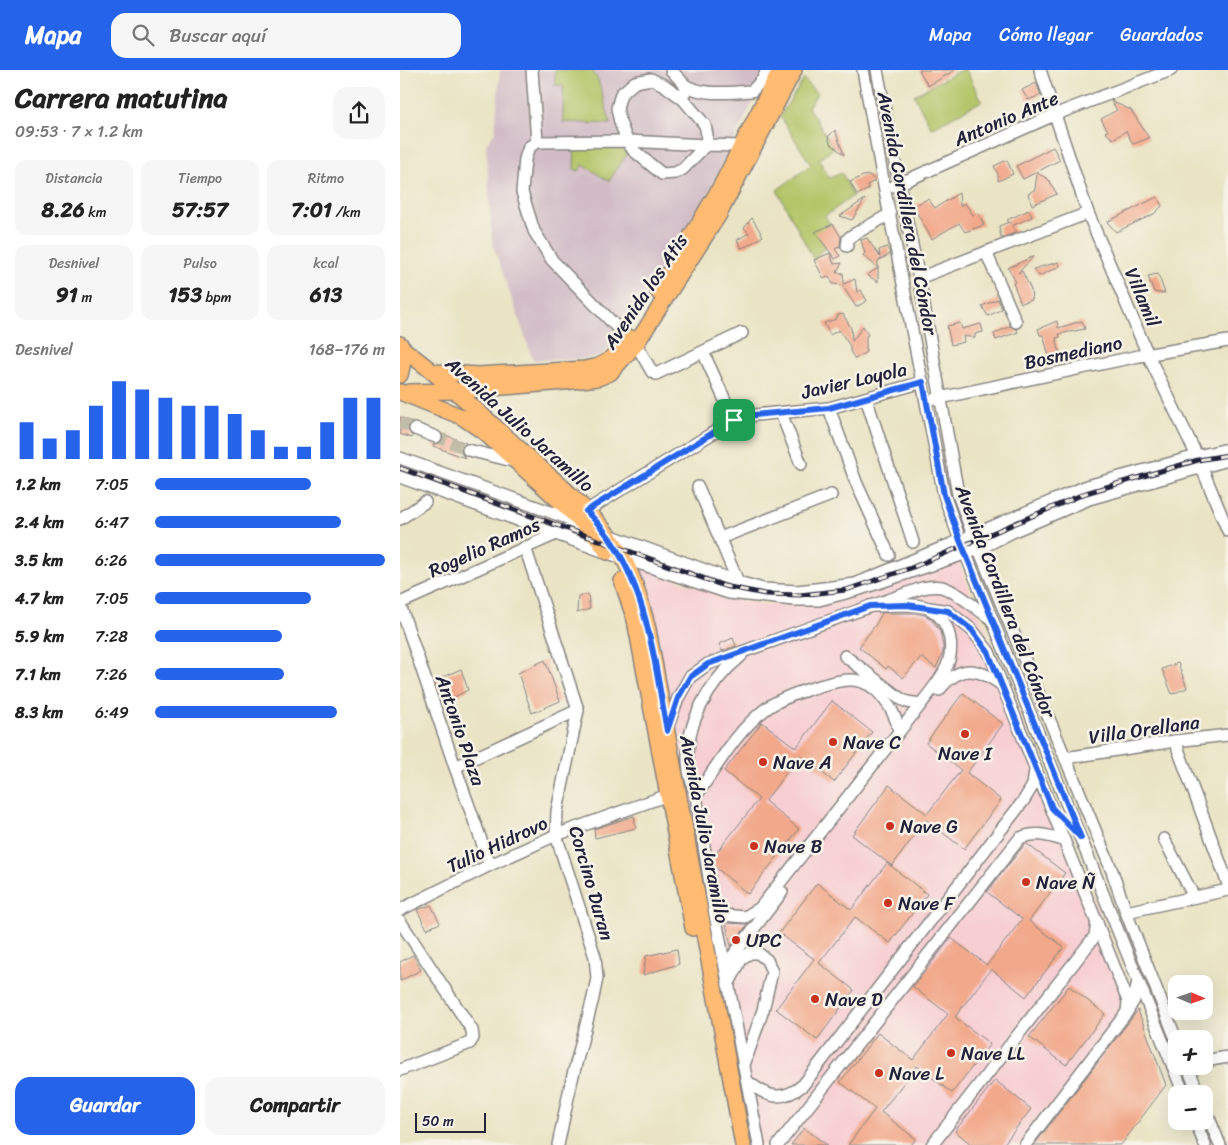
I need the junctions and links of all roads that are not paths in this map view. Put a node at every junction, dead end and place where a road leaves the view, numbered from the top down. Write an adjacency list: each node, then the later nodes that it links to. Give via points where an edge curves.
1 (532, 70): 14 (street)
2 (671, 70): 10 (street)
3 (767, 70): 10 (street, via 752,91 720,93 697,91)
4 (780, 70): 16 (main road, Avenida los Atis)
5 (794, 70): 16 (main road, Avenida los Atis)
6 (863, 70): 18 (street, Avenida Cordillera del Cóndor)
7 (877, 70): 17 (street, Avenida Cordillera del Cóndor)
8 (1040, 70): 12 (street, Villamil)
9 (1171, 70): 12 (street, Antonio Ante)
10 (686, 86): 11 (street)
11 (683, 99): 13 (street, via 652,79 635,82 621,94 617,108); 15 (street, via 705,125)
12 (1054, 115): 17 (street, Antonio Ante); 19 (street, Villamil)
13 (627, 141): 14 (street); 15 (street); 15 (street, via 662,174 676,173)
14 (537, 142): 27 (street, via 529,147 522,192 534,232 552,260)
15 (706, 145): 16 (street)
16 (746, 149): 27 (main road, Avenida los Atis, via 721,186)
17 (899, 183): 18 (street, Antonio Ante); 23 (street, Avenida Cordillera del Cóndor)
18 (885, 191): 20 (street, Avenida Cordillera del Cóndor)
19 (1088, 213): 22 (street); 30 (street, Villamil)
20 (890, 214): 21 (street, via 851,236); 33 (street, Avenida Cordillera del Cóndor)
21 (847, 246)
22 (986, 252): 23 (street); 24 (street)
23 (919, 278): 37 (street, Avenida Cordillera del Cóndor)
24 (1016, 322)
25 (742, 333): 29 (street)
26 (1228, 341): 30 (street, Bosmediano)
27 (633, 342): 29 (street, via 656,374); 31 (main road, Avenida los Atis, via 608,361 585,368 478,374); 34 (main road, Avenida los Atis, via 610,373 598,378)
28 (401, 346): 31 (main road, Avenida Julio Jaramillo); 32 (main road, via 404,358)
29 (703, 352): 41 (street)
30 (1148, 355): 37 (street, Bosmediano); 46 (street, Villamil)
31 (434, 372): 34 (main road, Avenida Julio Jaramillo)
32 (400, 374)
33 (923, 382): 36 (street, Javier Loyola); 38 (street, Avenida Cordillera del Cóndor)
34 (455, 391): 35 (main road, Avenida los Atis); 56 (main road, Avenida Julio Jaramillo)
35 (401, 392): 49 (main road, Avenida Julio Jaramillo, via 462,417)
36 (866, 398): 39 (street, Javier Loyola); 64 (street)
37 (941, 398): 38 (street, Bosmediano); 61 (street, Avenida Cordillera del Cóndor, via 958,494)
38 (926, 400): 63 (street, Avenida Cordillera del Cóndor, via 944,495)
39 (829, 408): 40 (street, Javier Loyola); 69 (street, via 856,482)
40 (781, 413): 41 (street, Javier Loyola); 50 (street)
41 (734, 420): 56 (street, Javier Loyola)
42 (415, 429): 43 (street)
43 (436, 438)
44 (1228, 449): 46 (street)
45 (468, 450): 49 (street)
46 (1197, 456): 51 (street, Villamil); 61 (street, via 1087,486)
47 (400, 458): 56 (street)
48 (1228, 460): 51 (street)
49 (518, 462): 56 (main road, Avenida Julio Jaramillo)
50 (801, 464)
51 (1201, 467): 58 (street, Villamil); 66 (street, via 1089,499)
52 (400, 477): 59 (street)
53 (698, 487): 62 (street)
54 (831, 495): 62 (street)
55 (425, 502): 57 (street)
56 (584, 517): 59 (street, Rogelio Ramos); 60 (main road, Avenida Julio Jaramillo); 67 (main road, Avenida Julio Jaramillo, via 598,539)
57 (400, 519)
58 (1228, 531)
59 (558, 534): 65 (street, Rogelio Ramos); 67 (street)
60 (607, 535): 67 (main road, Avenida Julio Jaramillo); 70 (street)
61 (973, 536): 63 (street); 66 (street, Avenida Cordillera del Cóndor)
62 (720, 538): 70 (street)
63 (960, 540): 68 (street, Avenida Cordillera del Cóndor); 70 (street, via 855,584 797,591 763,589)
64 (913, 542)
65 (525, 547): 71 (street, Rogelio Ramos); 79 (street, Corcino Duran)
66 (979, 549): 68 (street); 84 (street, Avenida Cordillera del Cóndor)
67 (615, 554): 68 (street, via 729,593 794,600 819,600 857,590); 81 (main road, Avenida Julio Jaramillo, via 641,601); 87 (main road, Avenida Julio Jaramillo, via 635,620)
68 (966, 554): 74 (street, Avenida Cordillera del Cóndor)
69 (889, 556)
70 (738, 582)
71 (400, 604): 86 (street, Antonio Plaza)
72 (870, 606): 73 (street); 74 (street, via 922,588 940,587 961,596); 75 (street)
73 (927, 607): 77 (street, via 948,611 972,630 988,652); 78 (street, via 942,618 949,631 951,653 944,671)
74 (992, 619): 91 (street, Avenida Cordillera del Cóndor)
75 (747, 650): 81 (street, via 708,664 690,677 678,698); 88 (street, via 710,688 698,710 688,743 689,769)
76 (845, 656): 78 (street, via 901,699)
77 (1003, 686): 85 (street); 103 (street, via 987,674 975,671 960,672 948,680)
78 (921, 704): 80 (street)
79 (578, 710): 86 (street); 90 (street, Corcino Duran, via 557,811)
80 (899, 730): 88 (street, via 886,702 870,685 854,680 836,681 800,692 768,707 746,727); 98 (street, via 760,908 745,916 724,915)
81 (667, 731): 107 (main road, Avenida Julio Jaramillo)
82 (1228, 735): 83 (street, Villa Orellana)
83 (1175, 741): 84 (street, Villa Orellana); 95 (street)
84 (1064, 758): 100 (street, Avenida Cordillera del Cóndor, via 1112,870)
85 (1035, 765): 89 (street); 113 (street, via 1034,785 1024,800 803,1084 794,1092 770,1096)
86 (455, 767): 94 (street, Antonio Plaza)
87 (668, 795): 90 (street, Tulio Hidrovo); 118 (main road, Avenida Julio Jaramillo)
88 (696, 796): 98 (street)
89 (1052, 808): 91 (street); 93 (street)
90 (556, 835): 94 (street, Tulio Hidrovo); 117 (street, Corcino Duran, via 595,957 597,978)
91 (1081, 838): 104 (street, Avenida Cordillera del Cóndor)
92 (1164, 839): 97 (street)
93 (1064, 840): 101 (street); 121 (street, via 1039,834 1020,838)
94 (490, 865): 99 (street, Tulio Hidrovo)
95 (1228, 884)
96 (1228, 890): 97 (street)
97 (1194, 897): 100 (street)
98 (714, 909): 103 (street)
99 (400, 910)
100 (1126, 912): 108 (street, Avenida Cordillera del Cóndor)
101 (1097, 920): 106 (street, via 1128,1000); 122 (street, via 1095,936)
102 (400, 921): 112 (street, via 472,1030 473,1038 470,1043)
103 (725, 966): 105 (street)
104 (1138, 981): 106 (street, via 1134,1000); 114 (street, Avenida Cordillera del Cóndor)
105 (728, 983): 107 (street); 111 (street); 111 (street, via 742,958 750,953 758,953 767,960 772,972)
106 (1127, 1012): 123 (street)
107 (720, 1021): 119 (main road, Avenida Julio Jaramillo)
108 (1172, 1030)
109 (1228, 1057): 110 (street)
110 (1213, 1060)
111 (744, 1066): 113 (street)
112 (400, 1070)
113 (747, 1081): 120 (street)
114 (1180, 1085)
115 (1213, 1128): 125 (street)
116 (1199, 1130): 124 (street)
117 (558, 1145)
118 (734, 1145)
119 (744, 1145)
120 (759, 1145)
121 (778, 1145)
122 (932, 1145)
123 (1025, 1145)
124 (1205, 1145)
125 (1220, 1145)

